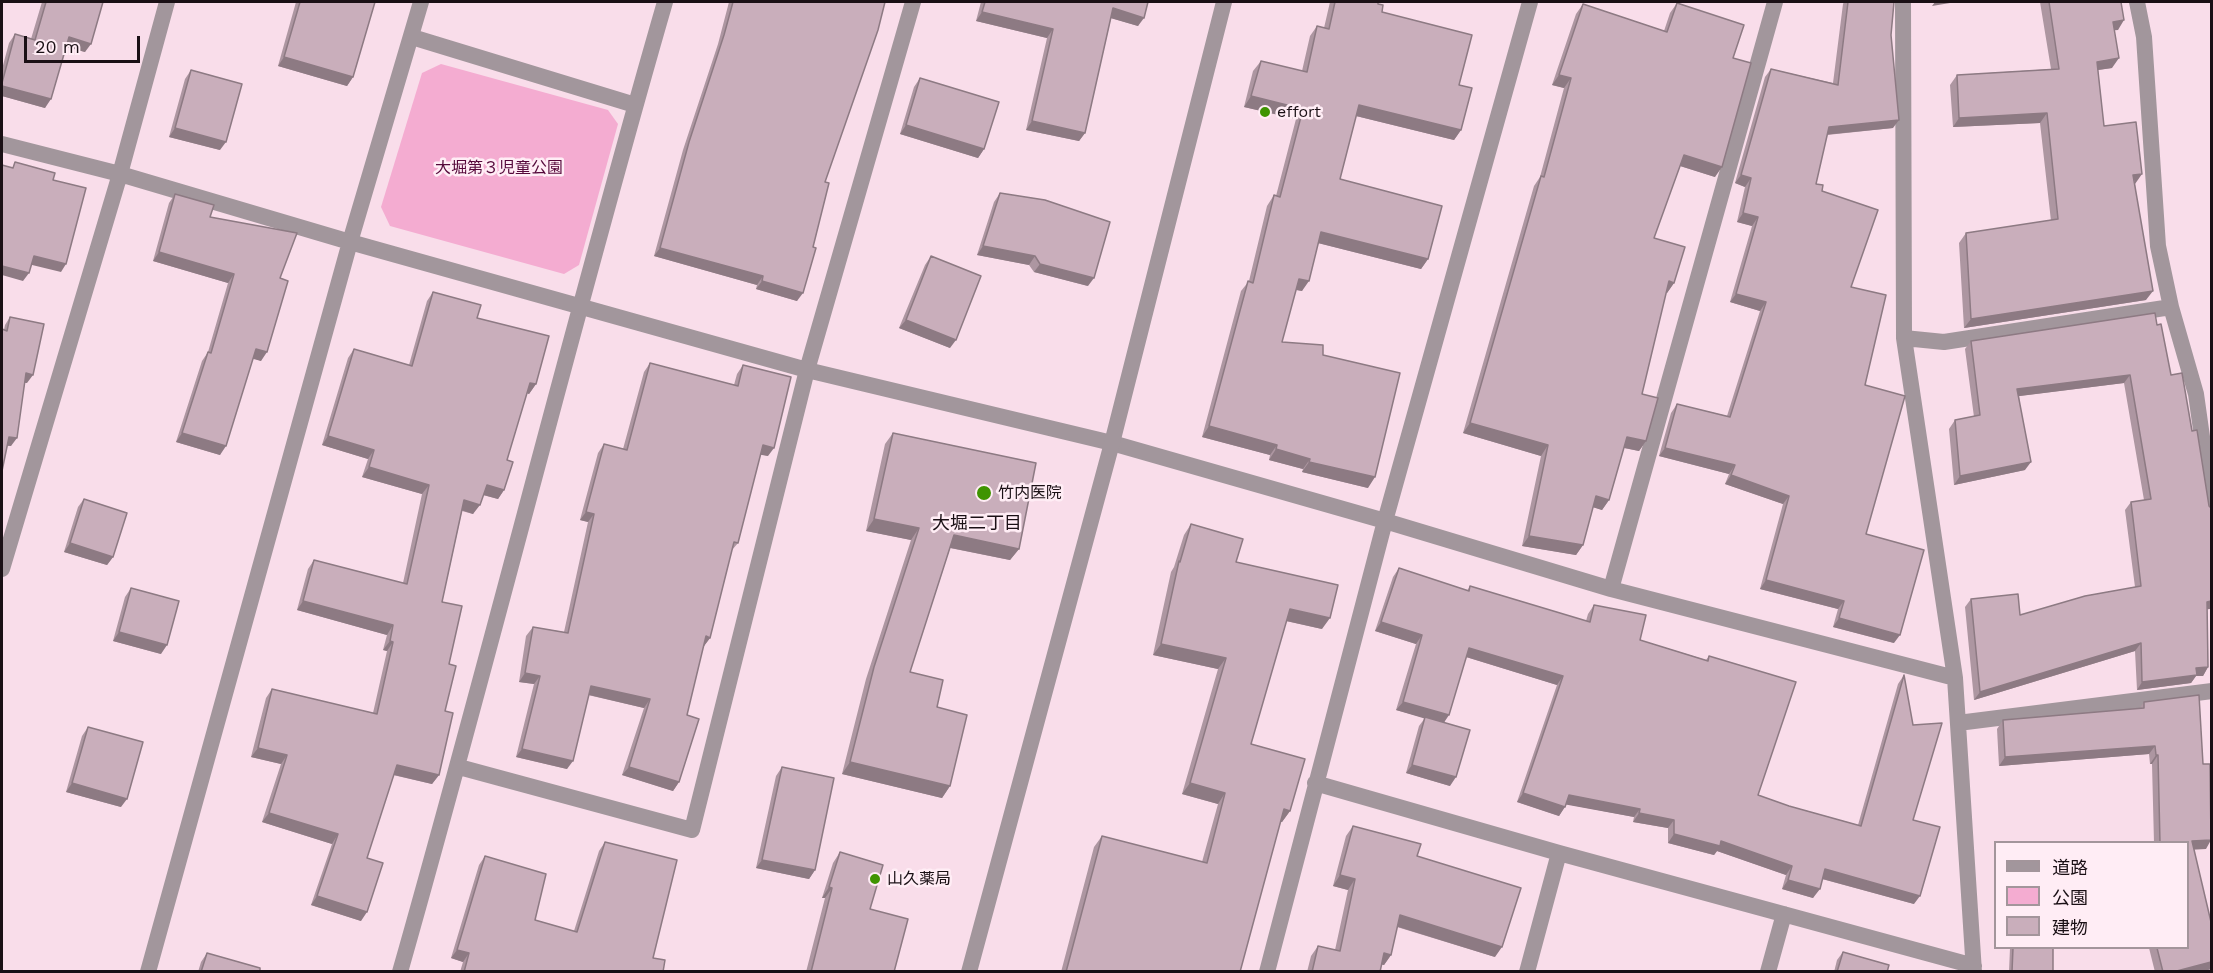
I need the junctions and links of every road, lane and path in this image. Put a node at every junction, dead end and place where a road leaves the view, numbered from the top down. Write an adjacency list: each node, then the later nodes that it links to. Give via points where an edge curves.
1 (167, 2): 13 (street)
2 (421, 2): 10 (street)
3 (665, 2): 11 (street)
4 (913, 2): 18 (street)
5 (1224, 2): 19 (street)
6 (1530, 2): 21 (street)
7 (1775, 2): 23 (street)
8 (1903, 2): 17 (street)
9 (2137, 2): 16 (street, via 2144,37 2158,246)
10 (412, 37): 11 (street); 14 (street)
11 (635, 105): 15 (street)
12 (2, 144): 13 (street)
13 (120, 174): 14 (street); 22 (street)
14 (350, 242): 15 (street); 32 (street)
15 (580, 306): 18 (street); 27 (street)
16 (2171, 307): 17 (street, via 1944,342); 20 (street, via 2196,394)
17 (1904, 338): 24 (street)
18 (807, 370): 19 (street); 27 (street, via 692,830)
19 (1112, 443): 21 (street); 34 (street)
20 (2211, 508)
21 (1385, 521): 23 (street); 28 (street)
22 (2, 569)
23 (1611, 589): 24 (street)
24 (1954, 678): 26 (street)
25 (2211, 691): 26 (street)
26 (1958, 723): 31 (street)
27 (459, 766): 33 (street)
28 (1315, 783): 29 (street); 35 (street)
29 (1559, 853): 30 (street); 36 (street)
30 (1784, 914): 31 (street); 37 (street)
31 (1974, 969)
32 (148, 972)
33 (400, 972)
34 (969, 972)
35 (1267, 972)
36 (1527, 972)
37 (1768, 972)

